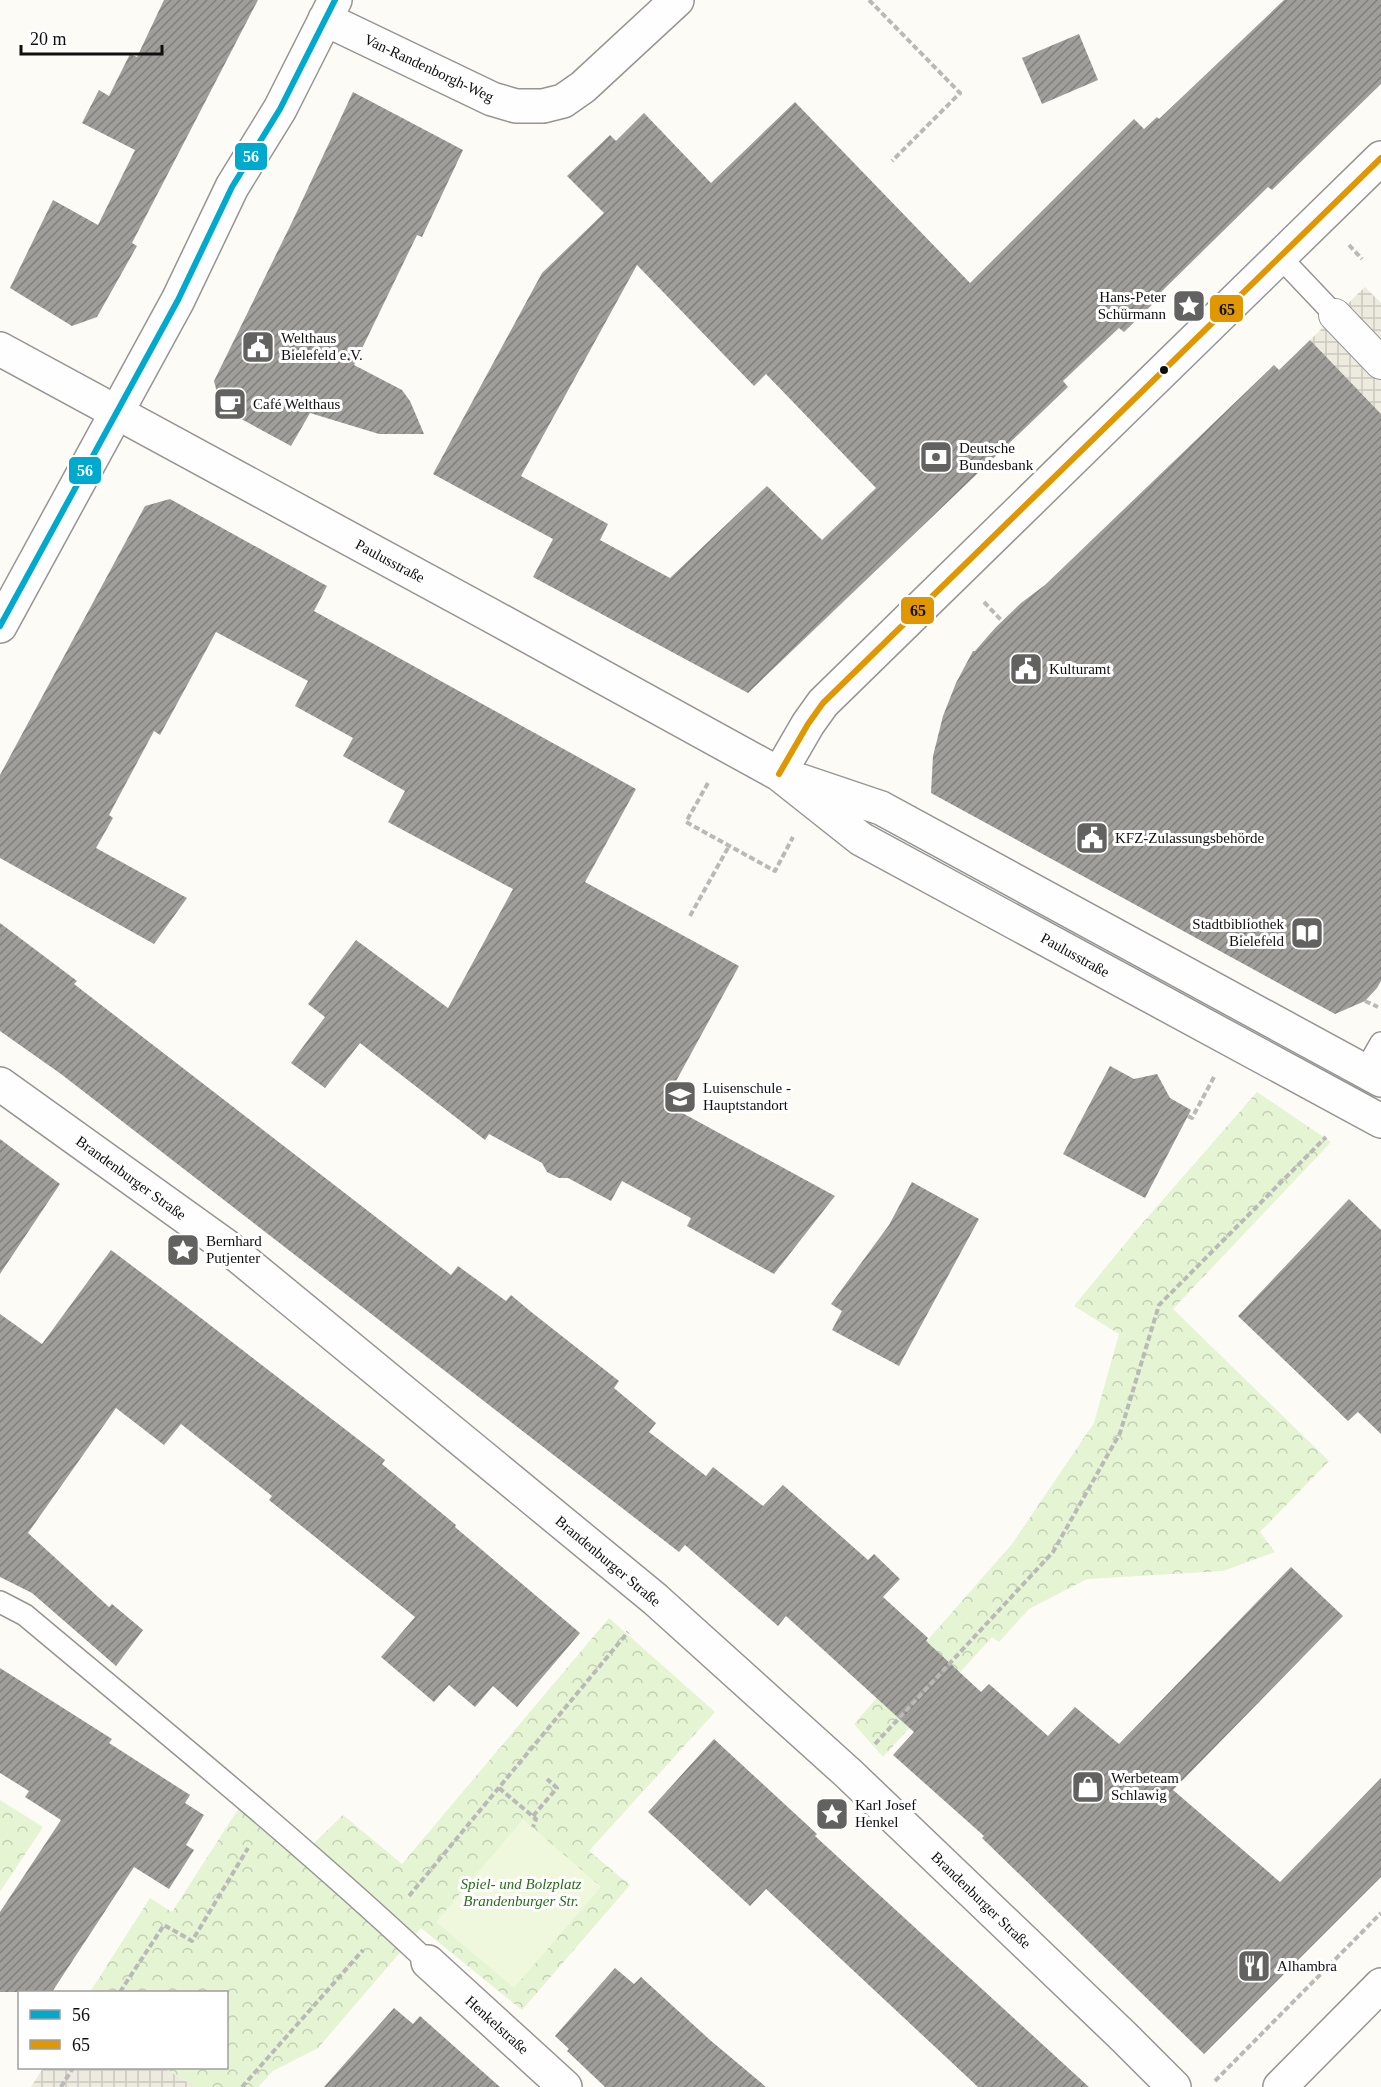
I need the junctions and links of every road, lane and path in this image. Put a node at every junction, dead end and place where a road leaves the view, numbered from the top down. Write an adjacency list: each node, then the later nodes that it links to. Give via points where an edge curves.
1 (677, 0): 3 (street, Van-Randenborgh-Weg, via 583,87 563,101 543,106 516,106 492,99)
2 (869, 0): 5 (path, via 960,93)
3 (330, 10): 10 (street, via 280,109 232,187 178,300)
4 (1381, 158): 6 (street)
5 (892, 161)
6 (1280, 257): 7 (lane); 12 (street, via 823,704)
7 (1335, 315): 9 (street)
8 (0, 349): 10 (street, Paulusstraße)
9 (1381, 363)
10 (117, 413): 11 (street); 12 (street, Paulusstraße)
11 (0, 626)
12 (779, 774): 19 (street, Paulusstraße, via 861,839); 21 (street, Paulusstraße, via 881,808)
13 (686, 822): 14 (path)
14 (729, 846): 15 (path); 16 (path)
15 (775, 871)
16 (690, 916)
17 (1365, 1000): 18 (path)
18 (1381, 1009)
19 (1234, 1041): 23 (street, Paulusstraße); 24 (path, via 1192,1118)
20 (1381, 1042): 21 (lane)
21 (1373, 1076)
22 (0, 1084): 26 (street, Brandenburger Straße, via 226,1246)
23 (1346, 1102): 25 (street, Paulusstraße); 28 (path, via 1330,1132 1159,1305 1120,1433 1053,1552)
24 (1188, 1116)
25 (1381, 1121)
26 (656, 1599): 28 (street, Brandenburger Straße); 30 (path)
27 (0, 1602): 32 (lane, via 25,1615)
28 (848, 1773): 43 (street, Brandenburger Straße)
29 (547, 1779): 31 (path, via 557,1788)
30 (499, 1788): 31 (path); 35 (path)
31 (533, 1816): 33 (path)
32 (266, 1818): 35 (lane); 38 (path, via 192,1941 164,1924)
33 (533, 1827)
34 (1381, 1913): 44 (path)
35 (386, 1923): 36 (lane); 41 (path)
36 (428, 1962): 42 (street, Henkelstraße)
37 (1381, 1985): 45 (street)
38 (121, 1991)
39 (72, 2069): 40 (path)
40 (60, 2087)
41 (242, 2087)
42 (565, 2087)
43 (1174, 2087)
44 (1209, 2087)
45 (1280, 2087)

